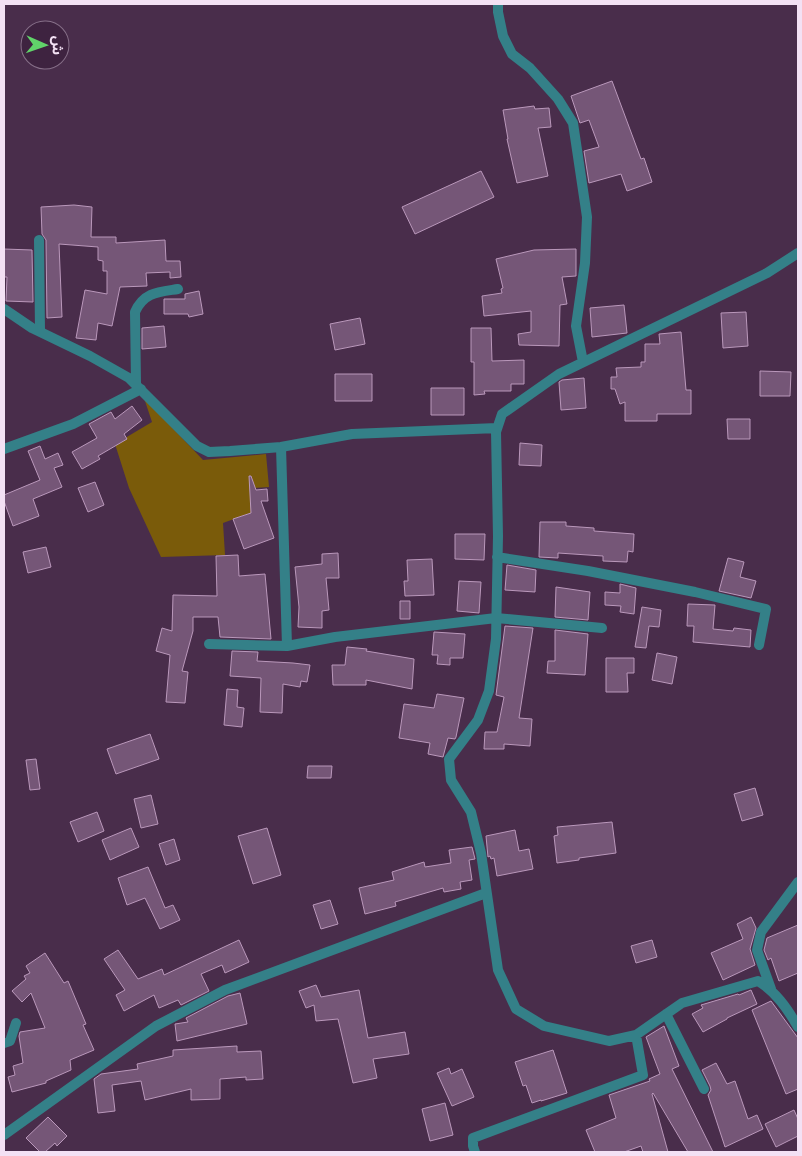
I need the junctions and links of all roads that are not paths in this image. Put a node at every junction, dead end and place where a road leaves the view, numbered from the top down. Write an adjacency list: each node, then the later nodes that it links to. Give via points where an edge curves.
1 (498, 4): 7 (street, via 503,36 512,54 530,68 558,99 573,123 587,218 585,263 576,326)
2 (39, 240): 6 (street)
3 (798, 253): 7 (street, via 767,273)
4 (178, 289): 8 (street, via 151,293 138,304 135,312)
5 (4, 309): 6 (street)
6 (40, 331): 8 (street, via 121,373)
7 (583, 362): 9 (street, via 559,374 502,414)
8 (138, 386): 10 (street, via 197,446 209,452); 11 (street, via 73,424)
9 (497, 428): 10 (street, via 352,434); 12 (street)
10 (281, 447): 17 (street)
11 (4, 448)
12 (497, 557): 13 (street); 16 (street, via 588,571 766,609)
13 (496, 618): 14 (street); 17 (street, via 335,637); 19 (street, via 488,691 478,720 449,759 451,780 471,812)
14 (602, 628)
15 (209, 644): 17 (street)
16 (759, 645)
17 (287, 646)
18 (798, 882): 20 (street, via 761,932 757,950)
19 (486, 893): 24 (street, via 498,970 516,1009 544,1026 609,1041); 27 (street, via 225,990 156,1026)
20 (771, 989): 21 (street, via 758,981 682,1003); 23 (street)
21 (666, 1014): 24 (street); 26 (street)
22 (16, 1023): 25 (street, via 10,1041)
23 (798, 1027)
24 (636, 1035): 28 (street, via 643,1075 473,1138)
25 (4, 1043)
26 (704, 1089)
27 (4, 1135)
28 (475, 1152)

